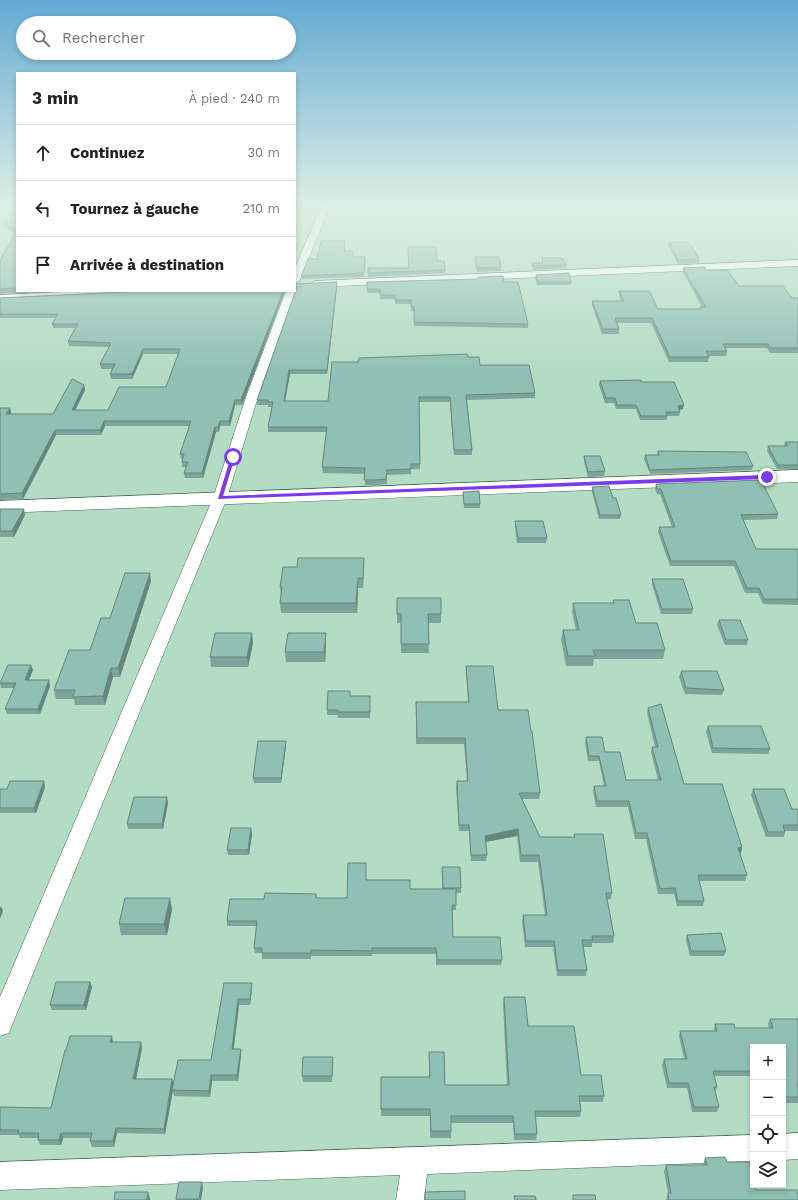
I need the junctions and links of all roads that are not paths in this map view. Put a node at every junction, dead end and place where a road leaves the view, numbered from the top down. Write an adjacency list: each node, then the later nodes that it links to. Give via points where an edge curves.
1 (303, 261): 3 (street)
2 (798, 263): 4 (street)
3 (296, 278)
4 (296, 284)
5 (123, 292): 7 (street)
6 (291, 292): 9 (street, via 252,397)
7 (0, 298)
8 (798, 476): 9 (street)
9 (220, 498): 10 (street); 11 (street)
10 (0, 507)
11 (0, 1025)
12 (786, 1146): 13 (street)
13 (798, 1146)
14 (750, 1148): 15 (street)
15 (415, 1161): 16 (street); 17 (street)
16 (0, 1176)
17 (410, 1200)

